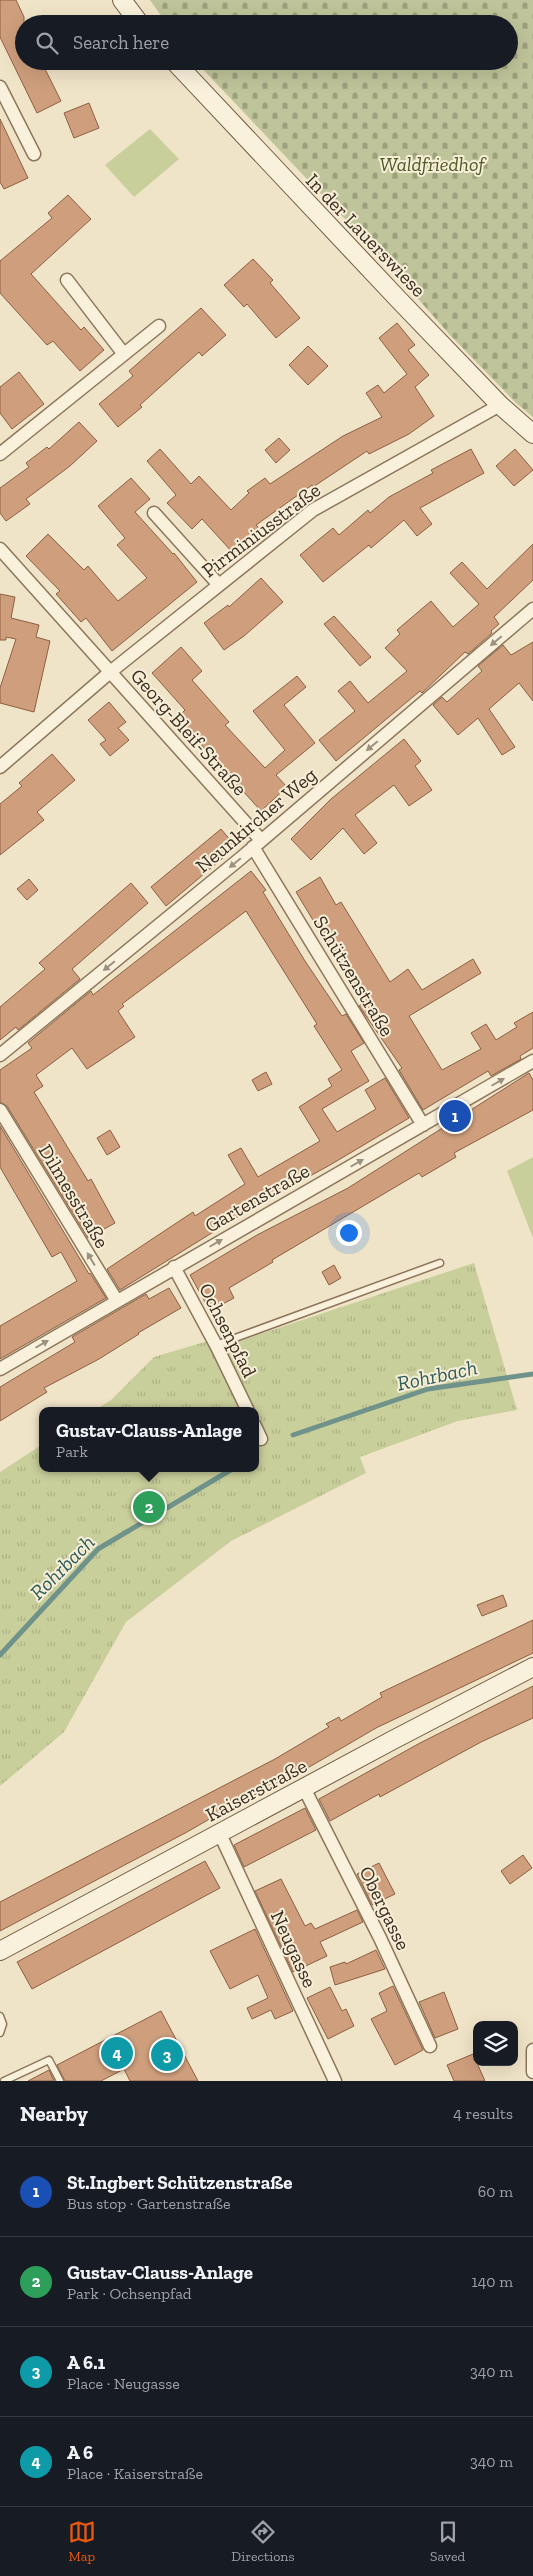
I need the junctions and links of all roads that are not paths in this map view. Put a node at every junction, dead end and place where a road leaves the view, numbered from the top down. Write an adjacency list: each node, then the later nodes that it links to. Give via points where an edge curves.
1 (122, 0): 2 (main road)
2 (133, 15)
3 (182, 70): 9 (main road, In der Lauerswiese)
4 (0, 87): 5 (street)
5 (34, 154)
6 (67, 280): 8 (street)
7 (159, 326): 8 (street)
8 (123, 353): 11 (street)
9 (500, 405): 10 (main road, In der Lauerswiese); 14 (street, Pirminiusstraße, via 313,510)
10 (533, 434)
11 (2, 447)
12 (154, 513): 14 (street)
13 (0, 549): 16 (street, Georg-Bleif-Straße)
14 (219, 585): 16 (street, Pirminiusstraße)
15 (533, 610): 18 (street, Neunkircher Weg, one-way to 18)
16 (109, 673): 17 (street, Georg-Bleif-Straße); 18 (street, Georg-Bleif-Straße)
17 (0, 767)
18 (257, 843): 19 (street, Neunkircher Weg, one-way to 19); 22 (street, Schützenstraße)
19 (0, 1054)
20 (533, 1061): 22 (street, Gartenstraße, one-way to 20)
21 (0, 1110): 25 (street, Dilmesstraße, one-way to 21)
22 (423, 1125): 24 (street, Gartenstraße, one-way to 22)
23 (440, 1263): 26 (lane)
24 (174, 1267): 25 (street, Gartenstraße); 26 (street, Ochsenpfad)
25 (117, 1301): 27 (street, Gartenstraße, one-way to 25)
26 (216, 1345): 28 (street, Ochsenpfad)
27 (0, 1369)
28 (246, 1407)
29 (259, 1435): 30 (street)
30 (261, 1439)
31 (533, 1667): 32 (main road, Kaiserstraße)
32 (304, 1788): 33 (main road, Kaiserstraße); 37 (street, Obergasse)
33 (220, 1834): 34 (main road, Kaiserstraße); 42 (street, Neugasse)
34 (0, 1952)
35 (0, 2016): 36 (lane, via 3,2024)
36 (0, 2033)
37 (430, 2046)
38 (533, 2050): 39 (street)
39 (533, 2072)
40 (4, 2081): 41 (lane, via 49,2060)
41 (60, 2081)
42 (335, 2081)

